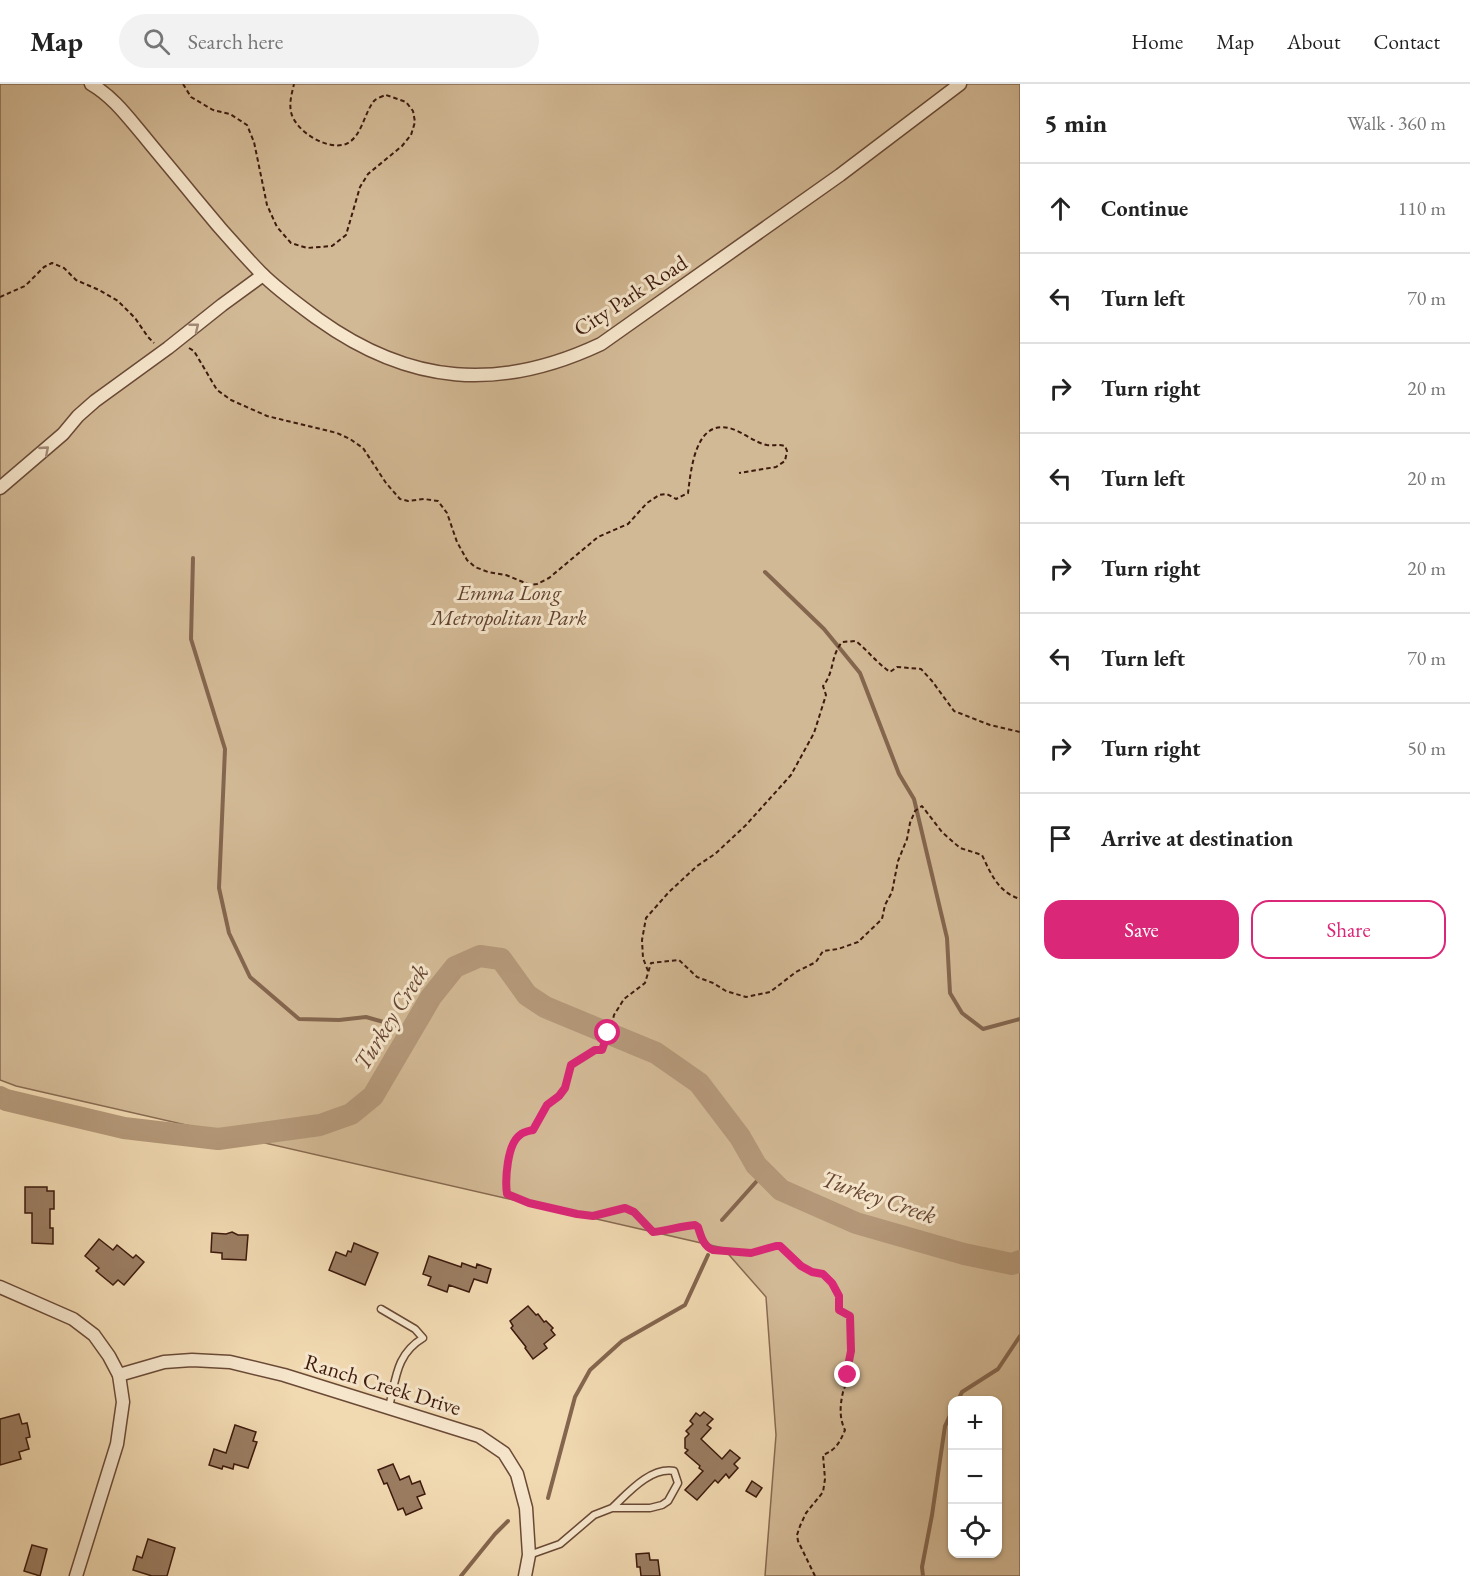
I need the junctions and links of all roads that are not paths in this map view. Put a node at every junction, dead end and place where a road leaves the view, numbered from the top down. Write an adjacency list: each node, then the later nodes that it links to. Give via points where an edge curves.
1 (91, 84): 3 (street, City Park Road, via 122,111)
2 (960, 84): 3 (street, City Park Road, via 609,338 551,364 479,376 443,374 405,365 329,327)
3 (263, 275): 4 (street, one-way to 3, via 95,401)
4 (0, 488)
5 (0, 1287): 7 (street, via 73,1319 94,1335)
6 (381, 1309): 8 (lane, via 423,1338 405,1353)
7 (118, 1375): 8 (street, Ranch Creek Drive, via 164,1362 231,1362); 11 (street, via 123,1402 117,1444)
8 (389, 1407): 10 (street, Ranch Creek Drive, via 479,1436 504,1453 517,1473 526,1508)
9 (612, 1508): 9 (lane, via 651,1508 669,1501 678,1483 674,1471 665,1469 643,1479); 10 (lane, via 594,1515 560,1544)
10 (529, 1555): 12 (street, Ranch Creek Drive)
11 (76, 1576)
12 (525, 1576)

